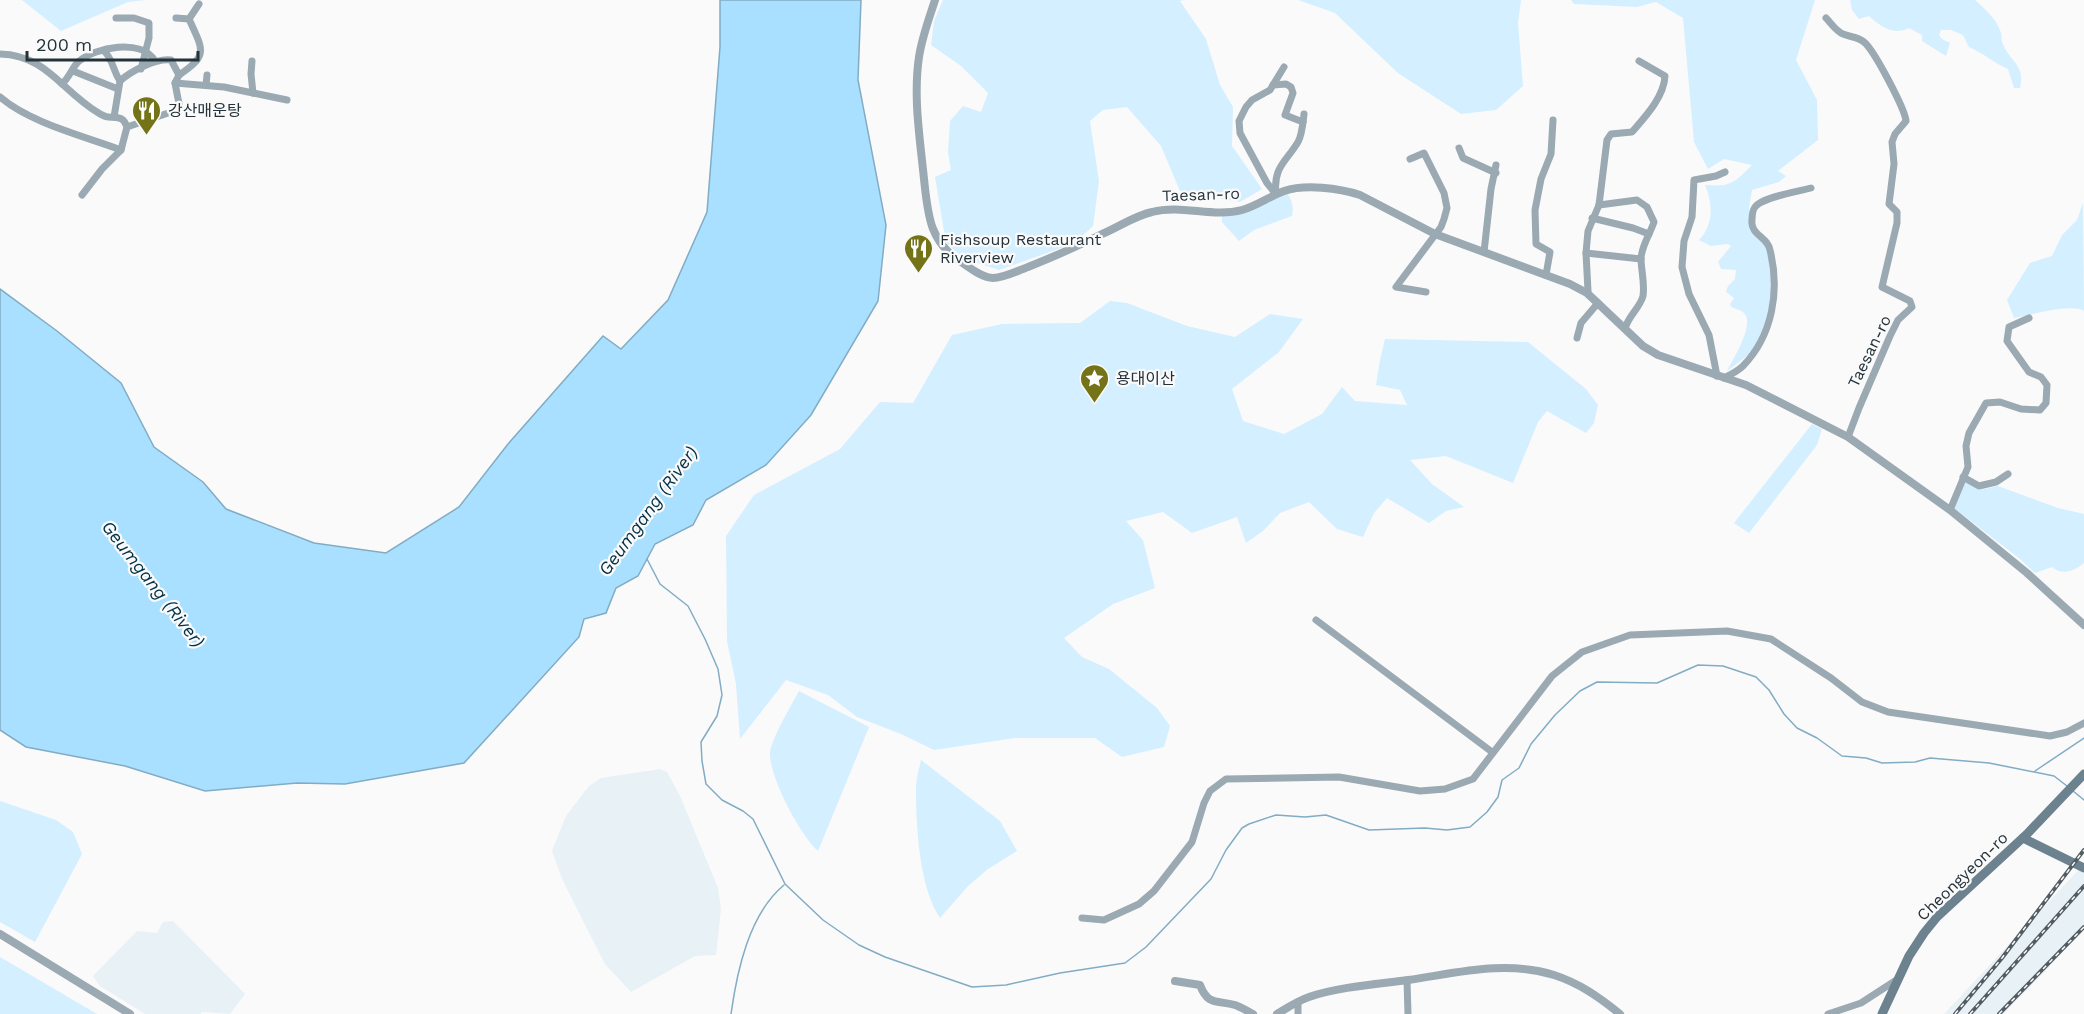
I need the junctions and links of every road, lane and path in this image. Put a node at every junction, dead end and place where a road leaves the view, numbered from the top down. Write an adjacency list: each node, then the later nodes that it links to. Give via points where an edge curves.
1 (935, 0): 35 (street, Taesan-ro, via 919,56 917,82 931,224 937,241 981,275 992,279 1013,273 1153,211 1242,210)
2 (199, 4): 6 (street)
3 (116, 18): 8 (street, via 149,22)
4 (176, 18): 6 (street)
5 (1826, 18): 52 (street, Taesan-ro, via 1840,33 1862,40 1870,48 1906,116 1892,142 1894,164 1889,204 1897,212 1897,223 1882,287 1910,301 1912,307 1898,320 1890,336)
6 (189, 19): 16 (street, via 201,49 200,57)
7 (104, 51): 8 (street, via 130,47); 15 (street, via 85,57); 18 (street)
8 (146, 52): 10 (street); 14 (street)
9 (0, 54): 20 (street, via 16,54 45,67)
10 (155, 61): 14 (street); 16 (street, via 171,60)
11 (1639, 61): 37 (street, via 1665,76 1665,82 1657,100 1632,132 1611,134 1607,140)
12 (252, 62): 24 (street)
13 (1284, 67): 22 (street)
14 (141, 69): 18 (street)
15 (73, 71): 20 (street); 23 (street)
16 (178, 75): 19 (street)
17 (207, 75): 21 (street)
18 (120, 81): 23 (street)
19 (175, 83): 21 (street); 29 (street, via 180,109)
20 (62, 84): 27 (street, via 99,113)
21 (206, 85): 24 (street)
22 (1274, 85): 35 (street, via 1246,106 1239,121 1240,133); 35 (street, via 1291,87 1293,93 1285,115 1304,118 1298,142 1278,172)
23 (118, 89): 27 (street)
24 (253, 93): 26 (street)
25 (0, 97): 31 (street, via 49,125)
26 (287, 100)
27 (114, 117): 29 (street, via 122,119)
28 (1553, 120): 44 (street, via 1551,154 1535,210 1536,244 1550,252)
29 (127, 127): 31 (street)
30 (1459, 148): 41 (street, via 1462,158 1496,169)
31 (121, 150): 36 (street)
32 (1410, 159): 39 (street, via 1424,153 1444,193 1444,219)
33 (1725, 172): 51 (street, via 1694,180 1692,217 1684,241 1682,267 1689,294 1709,335)
34 (1811, 188): 51 (street, via 1761,201 1753,210 1751,226 1770,246 1775,302 1753,354 1742,368)
35 (1276, 194): 39 (street, Taesan-ro, via 1302,189 1347,191)
36 (82, 195)
37 (1599, 205): 38 (street); 40 (street, via 1636,200 1651,214 1654,222)
38 (1592, 218): 40 (street); 42 (street)
39 (1435, 234): 41 (street, Taesan-ro); 45 (street, via 1395,287)
40 (1649, 234): 43 (street)
41 (1484, 252): 44 (street, Taesan-ro)
42 (1586, 253): 43 (street); 46 (street)
43 (1641, 259): 49 (street, via 1643,294)
44 (1546, 275): 46 (street, Taesan-ro)
45 (1426, 292)
46 (1587, 294): 47 (street, Taesan-ro)
47 (1598, 303): 49 (street, Taesan-ro); 50 (street, via 1581,323)
48 (2028, 318): 54 (street, via 2009,327 2007,341 2030,372 2047,385 2046,402 2040,410 1986,403 1969,433 1965,446 1968,467)
49 (1625, 329): 51 (street, Taesan-ro, via 1658,355)
50 (1577, 338)
51 (1720, 377): 52 (street, Taesan-ro, via 1763,393)
52 (1848, 437): 55 (street, Taesan-ro)
53 (2008, 474): 54 (street, via 1978,486)
54 (1963, 477): 55 (street)
55 (1950, 510): 57 (street, Taesan-ro)
56 (1316, 620): 59 (street)
57 (2084, 626)
58 (2084, 723): 59 (street, via 2050,736 1888,712 1862,702 1771,639 1727,631 1642,634 1582,652 1552,676)
59 (1492, 752): 63 (street, via 1473,779 1445,789 1420,791 1339,777 1226,779 1210,791 1192,843 1154,891 1139,904 1104,920)
60 (2084, 774): 61 (main road, Cheongyeon-ro)
61 (2025, 836): 62 (main road); 66 (main road, Cheongyeon-ro, via 1937,918 1909,956)
62 (2084, 868)
63 (1083, 918)
64 (0, 934): 69 (street)
65 (1407, 980): 68 (street, via 1311,996); 73 (street); 74 (street, via 1488,968 1531,970 1579,985)
66 (1898, 980): 75 (street, via 1862,1003); 76 (main road, Cheongyeon-ro)
67 (1175, 981): 70 (street, via 1200,985 1204,996 1213,1002 1233,1004)
68 (1298, 1002): 71 (street); 72 (street)
69 (130, 1014)
70 (1252, 1014)
71 (1276, 1014)
72 (1298, 1014)
73 (1408, 1014)
74 (1620, 1014)
75 (1828, 1014)
76 (1882, 1014)

